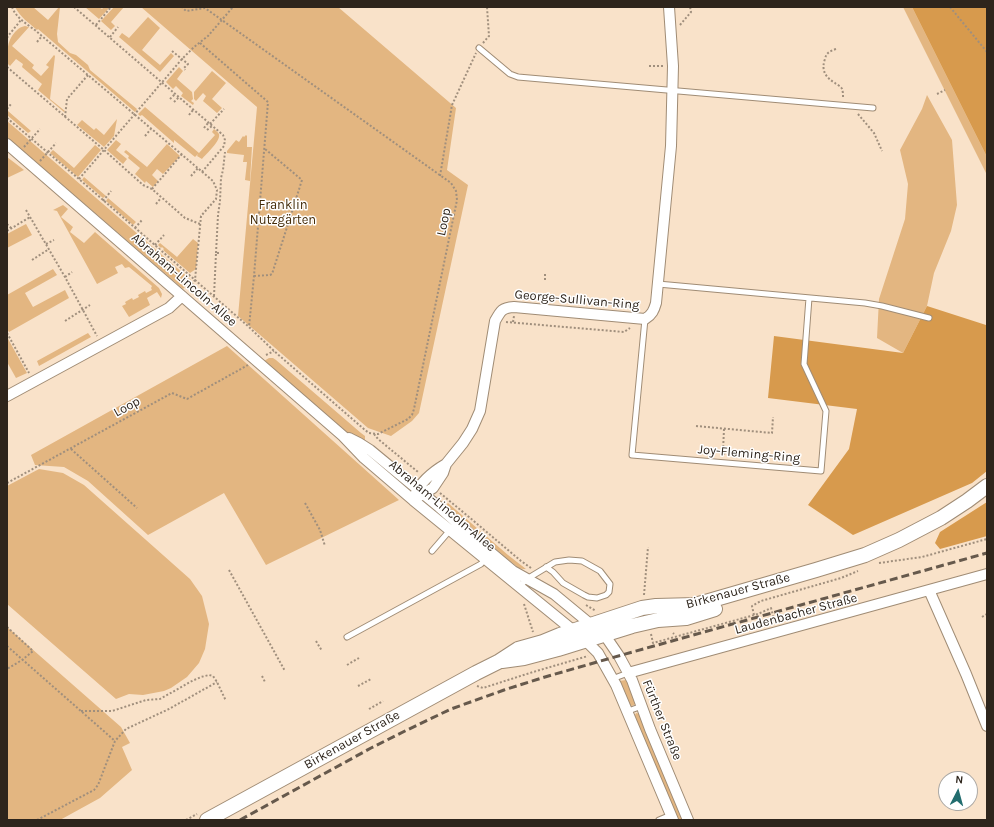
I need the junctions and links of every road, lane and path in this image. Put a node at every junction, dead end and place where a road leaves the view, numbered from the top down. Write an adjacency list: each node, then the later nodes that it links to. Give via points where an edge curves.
1 (12, 7): 10 (path)
2 (74, 7): 12 (path)
3 (112, 7): 12 (path)
4 (182, 7): 11 (path, Loop, via 186,11 205,8)
5 (233, 7): 11 (path)
6 (487, 7): 20 (path, via 489,36)
7 (669, 7): 15 (street, George-Sullivan-Ring)
8 (690, 7): 15 (path, via 691,12)
9 (950, 7): 23 (path)
10 (21, 20): 14 (path); 16 (path)
11 (222, 21): 19 (path); 70 (path, Loop)
12 (96, 25): 17 (path)
13 (118, 27): 17 (path)
14 (42, 36): 18 (path); 29 (path)
15 (671, 37): 26 (street, George-Sullivan-Ring)
16 (7, 38)
17 (110, 38): 30 (path)
18 (37, 42)
19 (200, 43): 24 (path); 60 (path, via 268,102)
20 (479, 48): 32 (lane, via 510,74 518,77); 70 (path, via 452,105)
21 (836, 49): 39 (path, via 826,55 824,73 843,90)
22 (172, 51): 24 (path)
23 (987, 52)
24 (182, 59): 28 (path, via 188,64); 30 (path)
25 (649, 66): 26 (path)
26 (673, 66): 32 (street, George-Sullivan-Ring)
27 (7, 67): 43 (path)
28 (185, 70)
29 (88, 75): 47 (path); 49 (path, via 66,99)
30 (162, 83): 33 (path); 47 (path)
31 (945, 90): 34 (path)
32 (672, 91): 39 (lane); 101 (street, George-Sullivan-Ring, via 671,146)
33 (175, 94): 35 (path); 36 (path)
34 (937, 94)
35 (179, 97): 37 (path); 45 (path)
36 (170, 99)
37 (174, 102)
38 (11, 104): 42 (path)
39 (843, 105): 40 (lane)
40 (851, 106): 41 (lane); 62 (path, via 874,133)
41 (873, 108)
42 (7, 109)
43 (56, 109): 46 (path); 49 (path)
44 (224, 109): 51 (path)
45 (193, 110): 48 (path); 51 (path)
46 (53, 113)
47 (135, 115): 54 (path); 61 (path)
48 (189, 115)
49 (65, 117): 61 (path)
50 (7, 118): 57 (path, Abraham-Lincoln-Allee)
51 (210, 124): 53 (path); 55 (path); 68 (path, via 223,135 224,146)
52 (40, 128): 57 (path)
53 (204, 128)
54 (151, 129): 56 (path); 65 (path)
55 (207, 130)
56 (145, 136)
57 (31, 139): 64 (path, Abraham-Lincoln-Allee)
58 (56, 143): 64 (path)
59 (7, 144): 66 (street, Abraham-Lincoln-Allee)
60 (265, 149): 79 (path); 81 (path, via 302,180)
61 (104, 150): 71 (path); 72 (path, via 143,185)
62 (882, 151)
63 (225, 152): 93 (path)
64 (47, 153): 66 (path); 71 (path, Abraham-Lincoln-Allee)
65 (182, 154): 67 (path); 72 (path)
66 (34, 168): 103 (street, Abraham-Lincoln-Allee)
67 (198, 168): 68 (path); 69 (path)
68 (202, 172): 83 (path, via 213,181 217,190 216,199 201,216)
69 (191, 176)
70 (440, 176): 121 (path, Loop, via 451,183 456,191 457,200 414,409 408,418)
71 (79, 179): 75 (path, Abraham-Lincoln-Allee)
72 (152, 189): 74 (path)
73 (111, 191): 75 (path)
74 (162, 198): 76 (path); 83 (path, via 185,218)
75 (103, 200): 85 (path, Abraham-Lincoln-Allee)
76 (156, 204)
77 (26, 210): 78 (path)
78 (30, 217): 84 (path); 89 (path)
79 (258, 219): 81 (path); 97 (path)
80 (142, 220): 85 (path)
81 (289, 221): 97 (path, via 272,274)
82 (7, 224): 84 (path)
83 (200, 224): 99 (path)
84 (12, 228): 86 (path)
85 (135, 228): 90 (path, Abraham-Lincoln-Allee)
86 (7, 231)
87 (164, 235): 90 (path)
88 (54, 240): 89 (path)
89 (46, 244): 91 (path)
90 (155, 245): 99 (path, Abraham-Lincoln-Allee)
91 (49, 249): 94 (path); 98 (path)
92 (220, 253): 93 (path)
93 (216, 254): 104 (path)
94 (32, 260)
95 (72, 272): 98 (path)
96 (545, 272): 100 (path)
97 (254, 276): 112 (path)
98 (65, 277): 107 (path)
99 (195, 280): 103 (path); 104 (path, Abraham-Lincoln-Allee)
100 (545, 280)
101 (658, 284): 105 (lane); 109 (street, George-Sullivan-Ring, via 654,311)
102 (516, 294): 109 (path, via 627,305)
103 (182, 296): 114 (street, via 169,308); 115 (street, Abraham-Lincoln-Allee)
104 (214, 296): 112 (path, Abraham-Lincoln-Allee)
105 (809, 298): 108 (lane, via 871,304); 124 (lane, Joy-Fleming-Ring, via 804,364 826,411 821,471)
106 (90, 305): 107 (path)
107 (83, 309): 110 (path); 114 (path)
108 (929, 318)
109 (645, 319): 111 (path, via 624,332); 111 (street, George-Sullivan-Ring, via 506,308 500,311); 124 (lane, Joy-Fleming-Ring, via 632,454)
110 (65, 321)
111 (495, 321): 125 (street, via 480,411 472,429)
112 (249, 327): 121 (path, Abraham-Lincoln-Allee, via 365,430)
113 (7, 334): 116 (path)
114 (102, 344): 116 (street)
115 (257, 360): 122 (street, Abraham-Lincoln-Allee); 123 (path, Loop, via 187,399 172,393)
116 (33, 381): 117 (street)
117 (7, 396)
118 (773, 416): 120 (path, via 772,433)
119 (696, 426): 120 (path)
120 (724, 429): 124 (path, via 723,451)
121 (374, 434): 126 (path)
122 (343, 436): 130 (street, Abraham-Lincoln-Allee, via 370,450); 131 (street, Abraham-Lincoln-Allee, via 364,458)
123 (71, 449): 127 (path, Loop); 133 (path)
124 (729, 463)
125 (446, 464): 126 (street); 129 (street)
126 (425, 481): 130 (street)
127 (7, 483)
128 (987, 486): 140 (street, Birkenauer Straße, via 941,518)
129 (433, 488): 130 (street); 141 (path)
130 (420, 492): 131 (street); 134 (street, Abraham-Lincoln-Allee)
131 (413, 500): 134 (street, Abraham-Lincoln-Allee)
132 (305, 503): 136 (path, via 320,530)
133 (137, 508)
134 (454, 526): 138 (lane); 139 (street, Abraham-Lincoln-Allee); 146 (street, Abraham-Lincoln-Allee)
135 (987, 539): 140 (path, via 922,557)
136 (325, 546)
137 (648, 547): 149 (path)
138 (432, 551)
139 (485, 559): 148 (street, Abraham-Lincoln-Allee); 159 (lane, via 481,564)
140 (870, 559): 154 (street, Birkenauer Straße, via 816,570 695,605 642,608); 158 (street, Birkenauer Straße, via 824,578 686,618 658,620)
141 (521, 561)
142 (546, 567): 142 (lane, via 563,583 584,596 597,598 609,592 610,584 600,571 582,561 555,562); 146 (lane)
143 (862, 569): 151 (path, via 841,578 761,601 752,606)
144 (229, 570): 171 (path)
145 (987, 574): 147 (street, Laudenbacher Straße)
146 (527, 579): 148 (lane); 154 (street, Abraham-Lincoln-Allee, via 554,594)
147 (929, 590): 172 (street, Laudenbacher Straße); 186 (street)
148 (523, 593): 156 (street, Abraham-Lincoln-Allee); 157 (path)
149 (644, 595)
150 (987, 614): 152 (path)
151 (754, 615): 153 (path, via 771,608); 162 (path)
152 (982, 617)
153 (775, 623)
154 (591, 624): 156 (street, Birkenauer Straße); 158 (street, Fürther Straße)
155 (7, 627): 166 (path, via 33,651)
156 (572, 630): 161 (street, Abraham-Lincoln-Allee); 167 (street, Birkenauer Straße, via 518,649)
157 (534, 633)
158 (604, 635): 161 (street, Birkenauer Straße); 172 (street, Fürther Straße)
159 (347, 637)
160 (316, 641): 164 (path)
161 (586, 641): 167 (street, Birkenauer Straße, via 524,658); 175 (street, via 598,653)
162 (653, 643)
163 (7, 646): 166 (path)
164 (322, 651)
165 (359, 658): 168 (path)
166 (22, 660): 170 (path); 184 (path)
167 (498, 662): 176 (street, Birkenauer Straße)
168 (347, 665)
169 (552, 666): 176 (path, via 483,688)
170 (7, 669)
171 (285, 671)
172 (628, 673): 175 (lane, Laudenbacher Straße); 182 (street, Fürther Straße)
173 (262, 676): 178 (path)
174 (371, 679): 179 (path)
175 (612, 679): 185 (street)
176 (461, 681): 190 (street, Birkenauer Straße)
177 (217, 682): 181 (path); 184 (path, via 213,676 201,676 160,699 146,700 112,711); 187 (path, via 126,729)
178 (266, 682)
179 (358, 686)
180 (383, 701): 183 (path)
181 (226, 702)
182 (642, 706): 185 (lane); 192 (street, Fürther Straße)
183 (369, 709)
184 (81, 711): 187 (path)
185 (628, 713): 188 (street)
186 (987, 726)
187 (115, 741): 189 (path, via 94,790)
188 (672, 818): 191 (lane)
189 (37, 820)
190 (207, 820)
191 (659, 820)
192 (688, 820)

